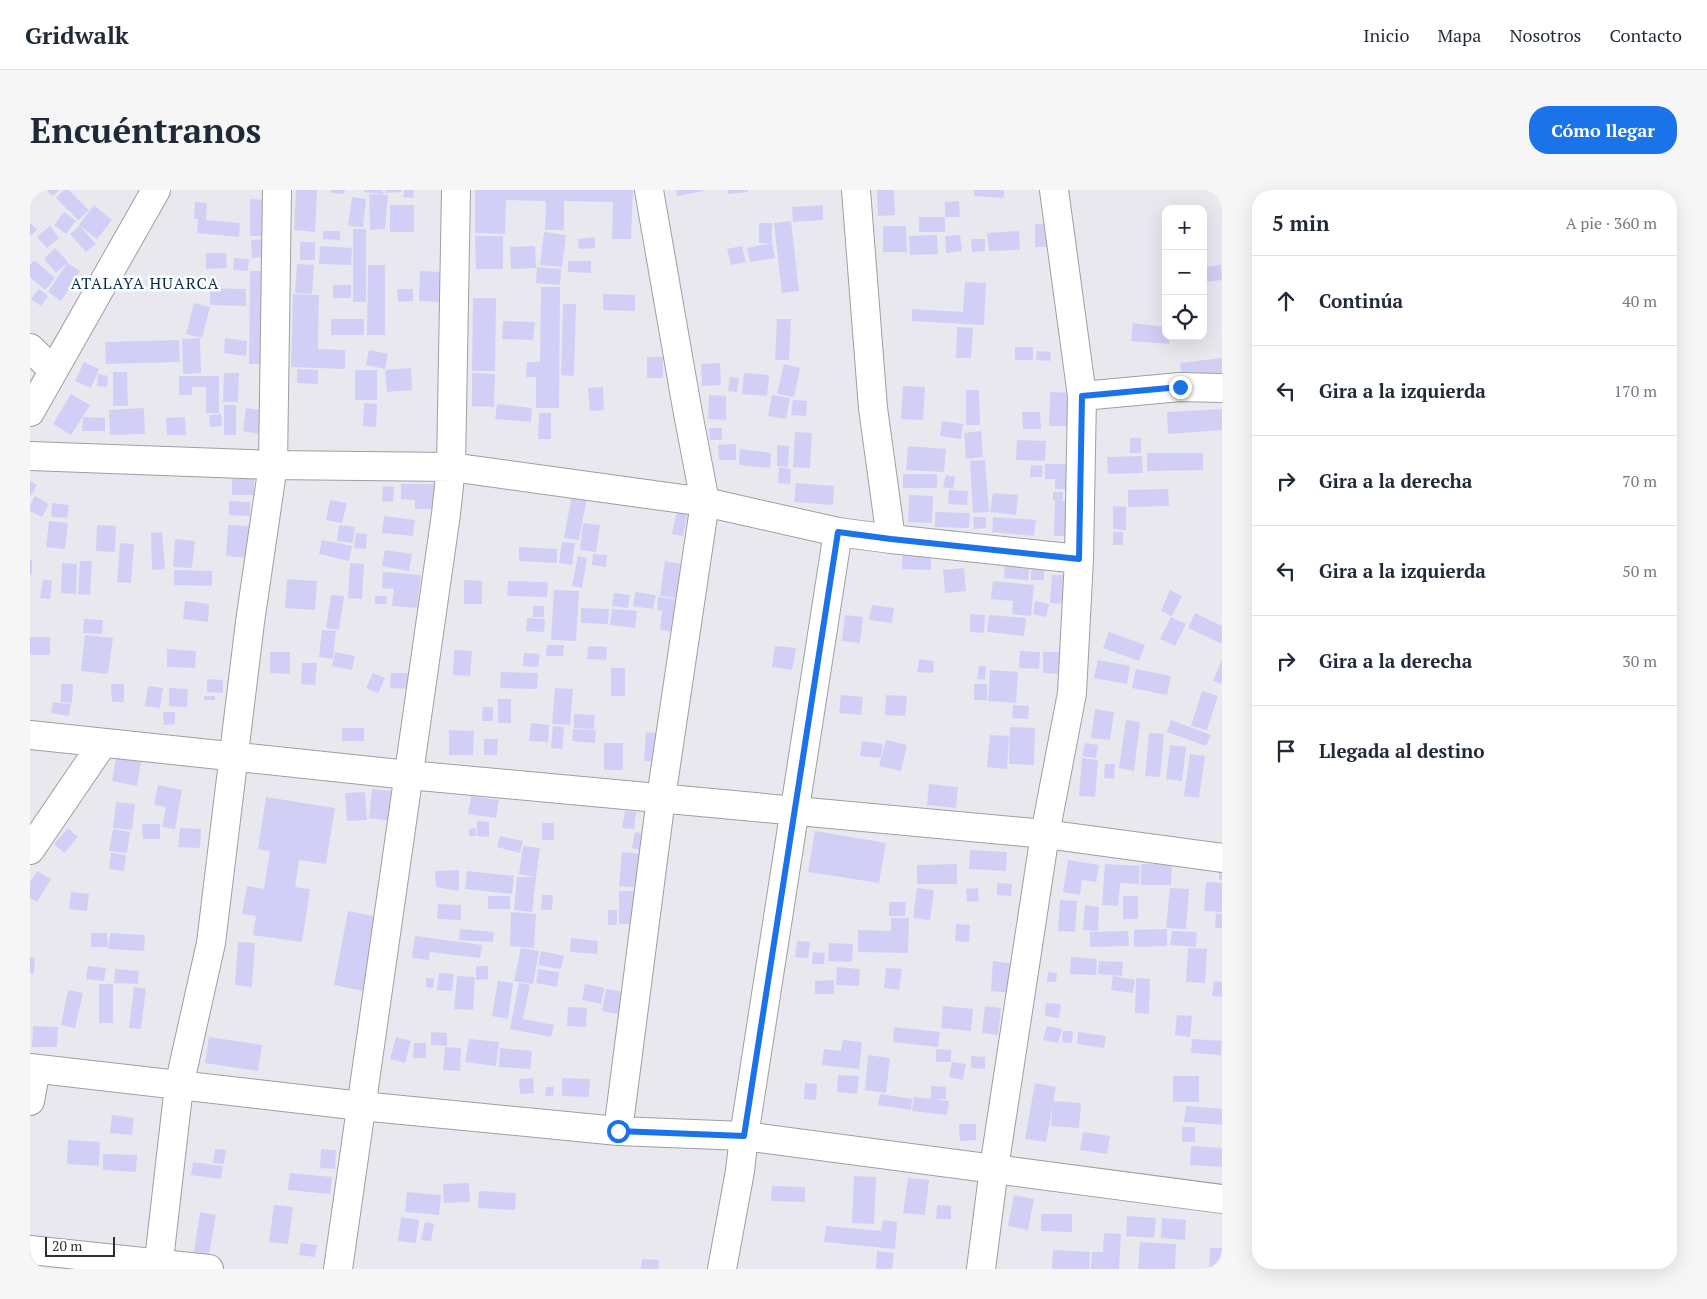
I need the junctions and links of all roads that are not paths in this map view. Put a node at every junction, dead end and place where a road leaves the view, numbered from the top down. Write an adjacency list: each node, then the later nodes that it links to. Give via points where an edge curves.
1 (156, 190): 8 (street)
2 (277, 190): 13 (street)
3 (456, 190): 14 (street)
4 (649, 190): 15 (street)
5 (856, 190): 17 (street, via 873,408)
6 (1054, 190): 10 (street)
7 (30, 348): 8 (street)
8 (53, 370): 11 (street)
9 (1222, 388): 10 (street, via 1180,387)
10 (1082, 396): 18 (street)
11 (30, 412)
12 (30, 456): 13 (street)
13 (272, 465): 14 (street); 21 (street)
14 (451, 466): 15 (street); 22 (street)
15 (705, 502): 16 (street); 23 (street)
16 (838, 532): 17 (street); 24 (street)
17 (891, 539): 18 (street)
18 (1079, 559): 25 (street, via 1072,693)
19 (30, 735): 20 (street)
20 (103, 743): 21 (street); 26 (street)
21 (234, 757): 22 (street); 29 (street, via 211,943)
22 (409, 775): 23 (street); 31 (street)
23 (662, 798): 24 (street); 32 (street)
24 (795, 810): 25 (street); 33 (street)
25 (1045, 834): 27 (street); 34 (street)
26 (30, 850)
27 (1222, 858)
28 (33, 1069): 29 (street); 30 (street)
29 (179, 1086): 31 (street); 37 (street)
30 (30, 1101)
31 (361, 1106): 32 (street); 39 (street)
32 (618, 1131): 33 (street)
33 (744, 1136): 34 (street); 40 (street)
34 (994, 1168): 35 (street); 41 (street)
35 (1222, 1199)
36 (30, 1250): 37 (street)
37 (159, 1266): 38 (street)
38 (209, 1269)
39 (338, 1269)
40 (722, 1269)
41 (981, 1269)

